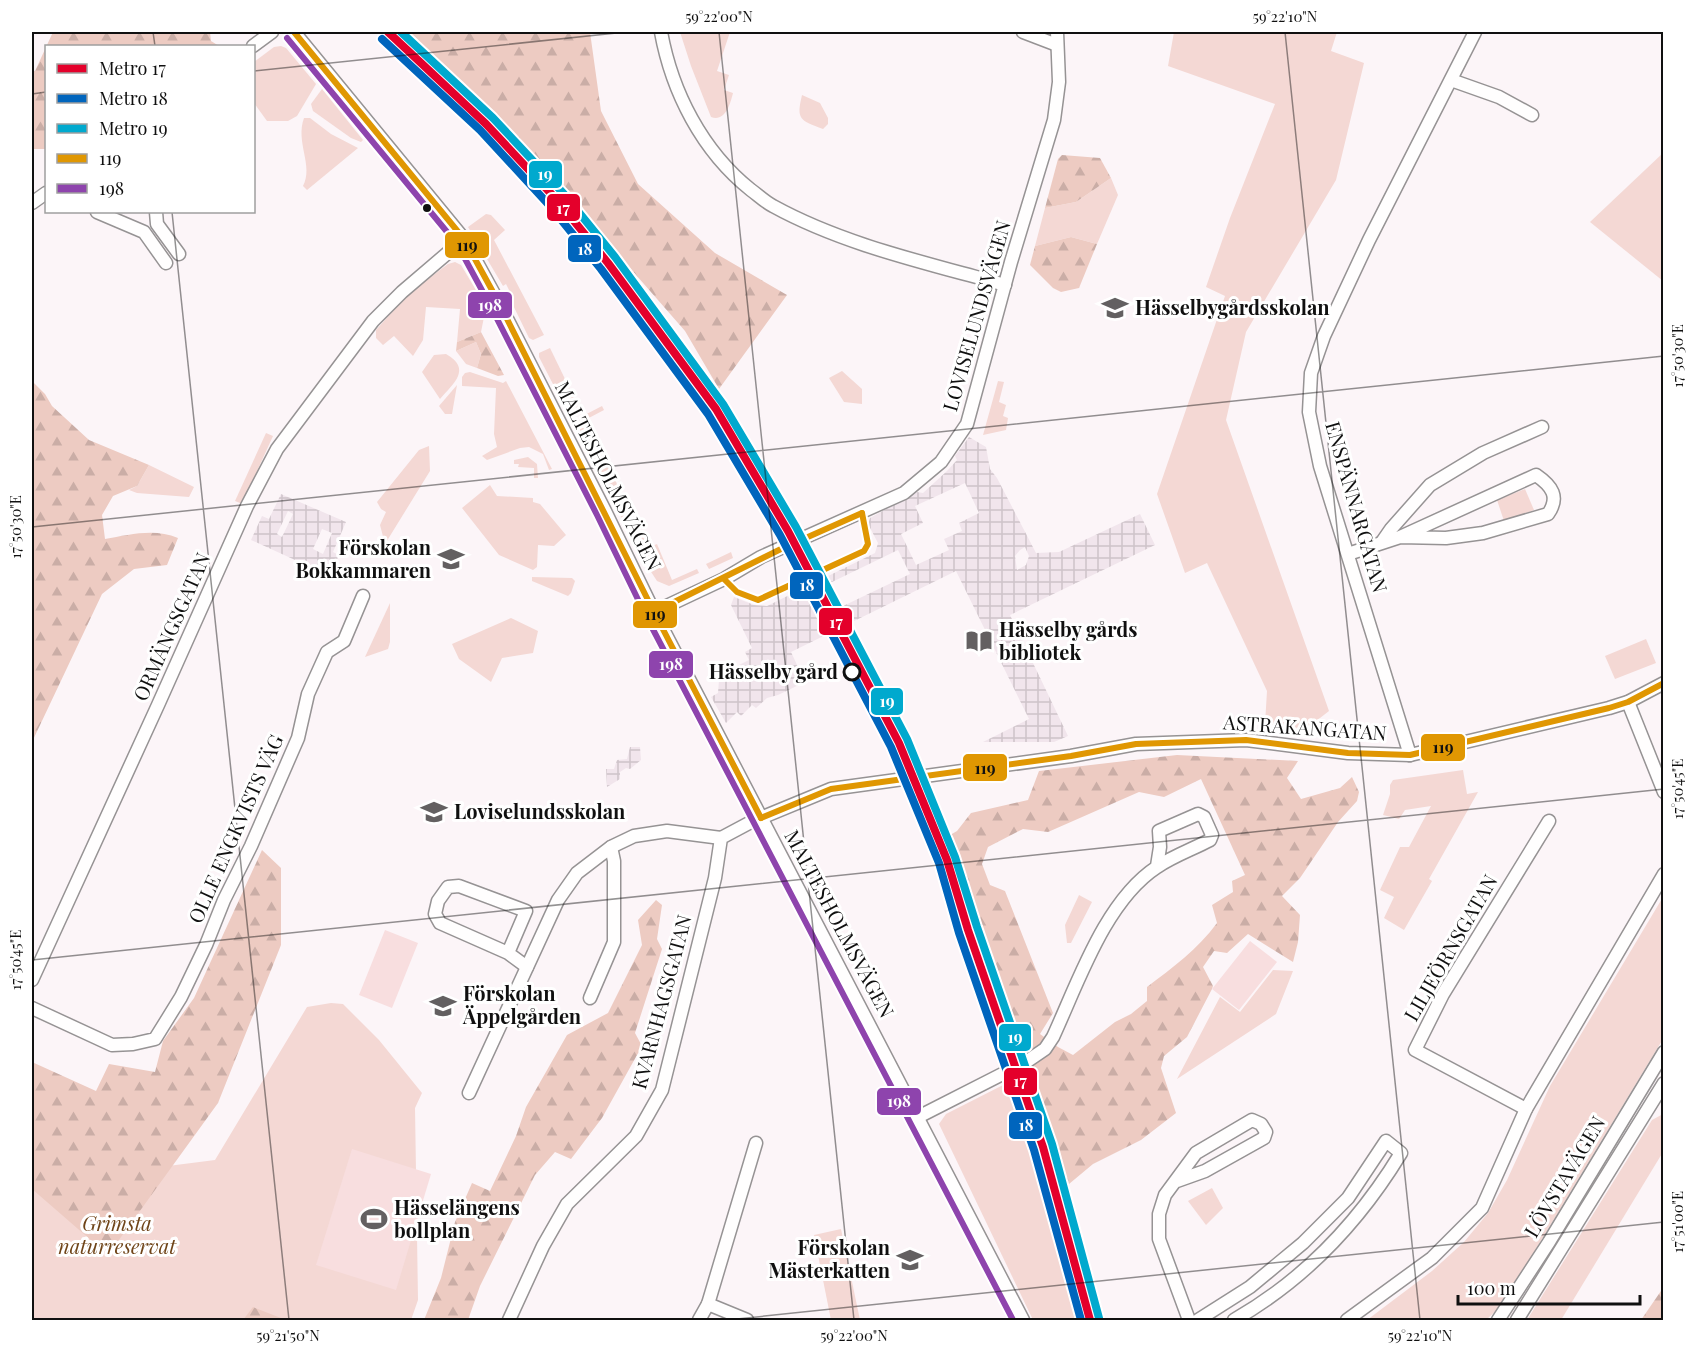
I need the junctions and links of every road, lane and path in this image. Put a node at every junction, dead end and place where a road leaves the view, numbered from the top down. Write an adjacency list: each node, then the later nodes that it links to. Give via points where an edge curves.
1 (272, 32): 7 (street)
2 (294, 32): 15 (street, MALTESHOLMSVÄGEN)
3 (661, 32): 18 (street, via 680,98 702,137 738,180 771,206 882,250)
4 (1023, 32): 8 (street)
5 (1057, 32): 8 (street, LOVISELUNDSVÄGEN)
6 (1475, 32): 9 (street, ENSPÄNNARGATAN)
7 (254, 45)
8 (1057, 45): 18 (street, LOVISELUNDSVÄGEN, via 1059,82 1054,120)
9 (1451, 80): 10 (street, via 1499,97); 22 (street, ENSPÄNNARGATAN, via 1369,240 1324,336 1311,374 1309,412 1320,466)
10 (1532, 115)
11 (45, 194): 12 (street)
12 (32, 203)
13 (99, 213): 17 (street, via 144,232)
14 (156, 213): 16 (street, via 156,225)
15 (464, 239): 24 (street, MALTESHOLMSVÄGEN); 37 (street, ORMÄNGSGATAN, via 402,291 374,321 277,449)
16 (179, 254)
17 (166, 264)
18 (1005, 285): 24 (street, LOVISELUNDSVÄGEN, via 967,424 941,462 904,493)
19 (1542, 427): 21 (street, via 1483,453 1430,485)
20 (1400, 537): 20 (street, via 1446,538 1483,533 1548,514 1554,506 1553,492 1536,475); 21 (street)
21 (1382, 542): 22 (street)
22 (1348, 554): 27 (street, ENSPÄNNARGATAN)
23 (363, 596): 39 (street, OLLE ENGKVISTS VÄG, via 344,641 327,652 308,694 298,738 251,846 182,997 155,1039 112,1046)
24 (654, 612): 29 (street, MALTESHOLMSVÄGEN)
25 (1664, 683): 26 (street, ASTRAKANGATAN)
26 (1628, 702): 27 (street, ASTRAKANGATAN); 28 (street)
27 (1410, 755): 29 (street, ASTRAKANGATAN, via 1348,753 1246,740 1136,744 831,789)
28 (1664, 792)
29 (761, 818): 31 (street); 44 (street, MALTESHOLMSVÄGEN)
30 (1549, 821): 43 (street, LILJEÖRNSGATAN, via 1443,994 1415,1050)
31 (720, 838): 32 (street, via 667,831 634,836); 48 (street, KVARNHAGSGATAN, via 715,878 662,1090 636,1136 567,1204)
32 (611, 847): 36 (street, via 577,873 558,900); 38 (street, via 614,942)
33 (1157, 866): 33 (street, via 1210,840 1212,835 1204,817 1198,814 1159,831); 44 (street, via 1123,898 1100,935 1045,1049)
34 (1664, 874): 43 (street)
35 (508, 953): 35 (street, via 526,911 459,886 448,886 435,914 440,922); 36 (street)
36 (527, 967): 42 (street)
37 (32, 980)
38 (590, 998)
39 (32, 1008)
40 (1664, 1052): 56 (street, LÖVSTAVÄGEN)
41 (1664, 1083): 57 (street, LÖVSTAVÄGEN)
42 (469, 1093)
43 (1526, 1109): 55 (street, via 1482,1208 1432,1258)
44 (918, 1118): 51 (street, MALTESHOLMSVÄGEN)
45 (756, 1143): 47 (street)
46 (1177, 1181): 46 (street, via 1205,1171 1264,1138 1266,1132 1252,1120 1196,1154); 52 (street, via 1165,1195 1159,1214 1159,1239)
47 (708, 1304): 49 (street); 50 (street)
48 (509, 1320)
49 (699, 1320)
50 (747, 1320)
51 (1023, 1320)
52 (1189, 1320)
53 (1198, 1320): 54 (street, via 1250,1287 1303,1243 1348,1198 1386,1141 1401,1153 1361,1213 1320,1256 1257,1307)
54 (1234, 1320)
55 (1347, 1320)
56 (1498, 1320)
57 (1517, 1320)

